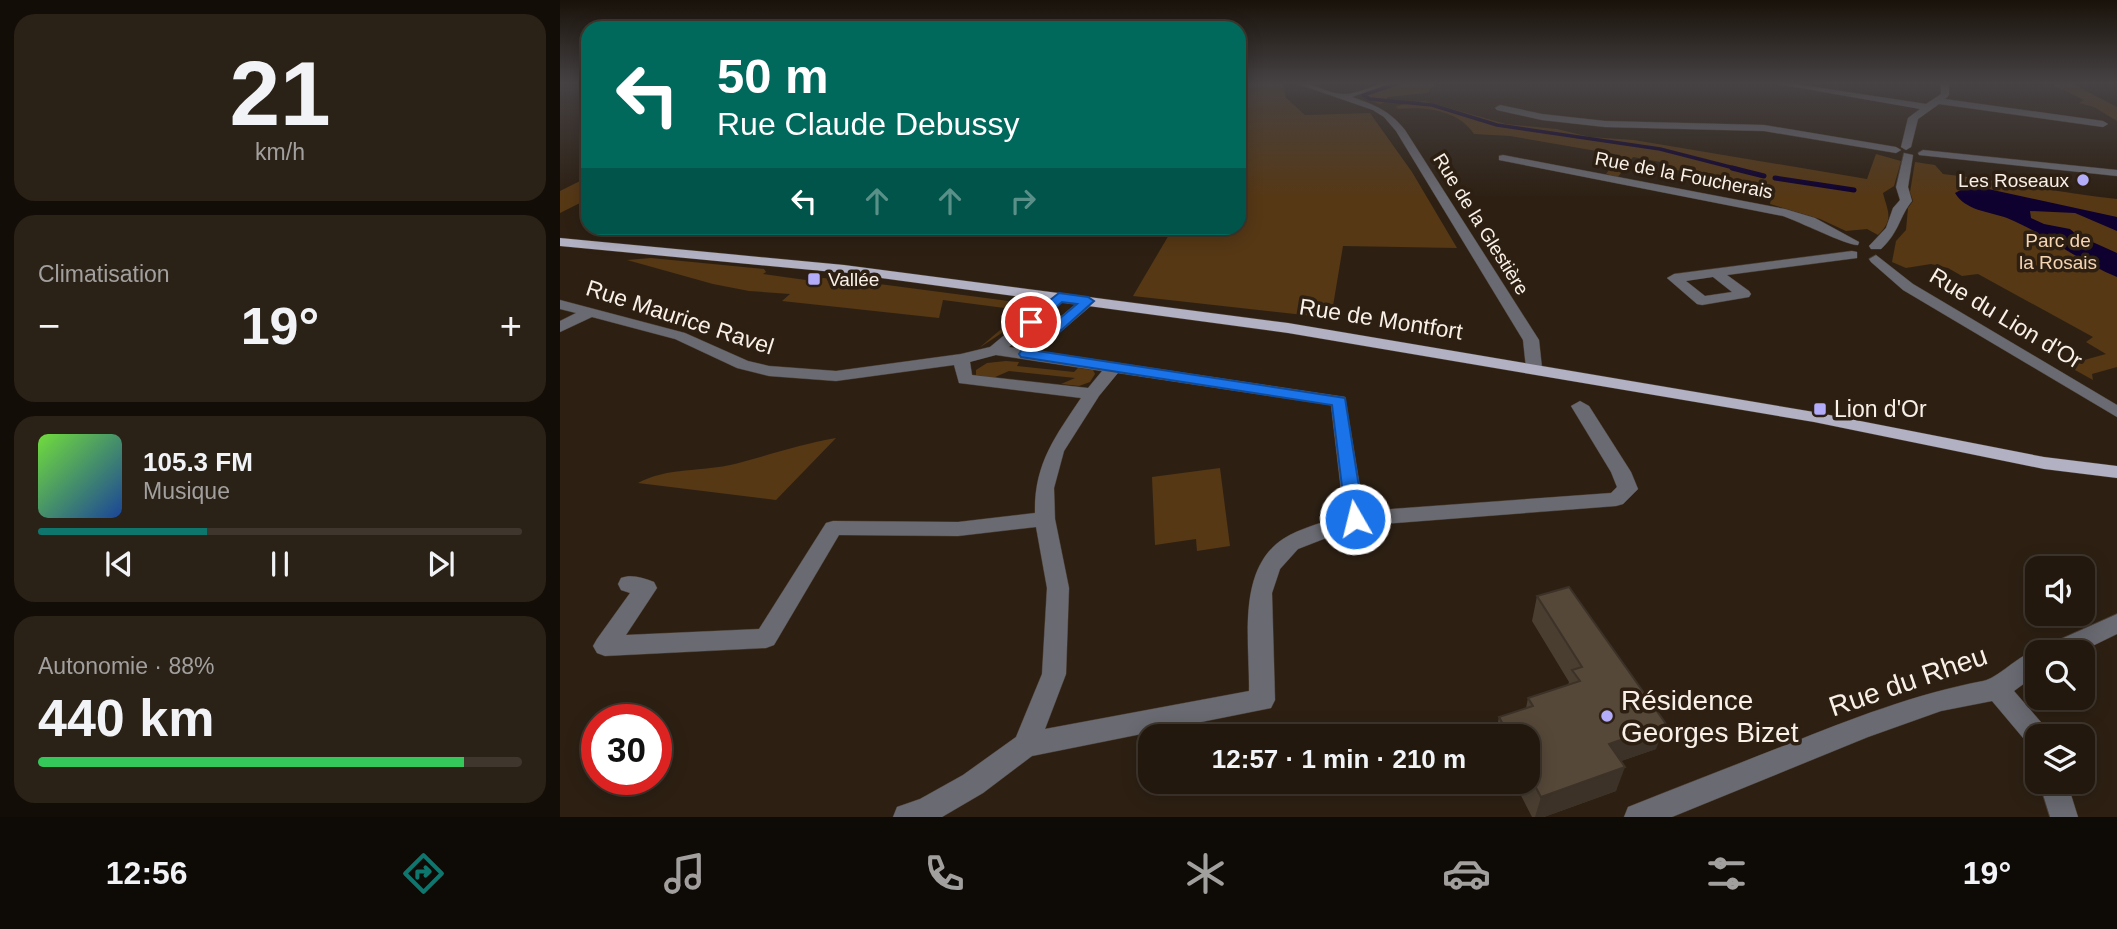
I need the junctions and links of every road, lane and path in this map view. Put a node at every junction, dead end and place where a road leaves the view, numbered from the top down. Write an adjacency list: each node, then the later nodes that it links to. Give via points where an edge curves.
1 (1392, 121): 22 (street, Rue de la Glestière, via 1531,340)
2 (1579, 121): 6 (street, via 1764,128)
3 (1912, 121): 6 (street)
4 (2083, 121): 5 (street)
5 (2103, 124)
6 (1903, 151): 8 (street); 11 (street, via 1902,187 1907,199 1893,200 1898,219)
7 (1503, 158): 10 (street, Rue de la Foucherais, via 1785,213 1811,221)
8 (2117, 173)
9 (560, 242): 13 (main road, Rue de Montfort, via 794,263)
10 (1853, 248): 11 (street); 12 (street)
11 (1876, 253): 25 (street, Rue du Lion d'Or, via 1908,287)
12 (1718, 275)
13 (1059, 297): 14 (main road, Rue de Montfort); 18 (street, Rue Maurice Ravel)
14 (1088, 301): 19 (street); 22 (main road, Rue de Montfort)
15 (560, 304): 16 (street, Rue Maurice Ravel)
16 (592, 312): 17 (street); 20 (street, Rue Maurice Ravel, via 680,336 743,365 769,370 836,376)
17 (560, 327)
18 (996, 350): 19 (street); 20 (street, Rue Maurice Ravel)
19 (1027, 354): 21 (street)
20 (961, 359): 23 (street, via 965,379)
21 (1113, 368): 23 (street); 28 (street, via 1339,401)
22 (1534, 368): 26 (main road, Rue de Montfort, via 2044,463)
23 (1092, 394): 27 (street, via 1055,451 1044,488)
24 (1580, 407): 28 (street, via 1628,489 1616,499)
25 (2117, 412)
26 (2117, 472)
27 (1045, 519): 29 (street, via 958,529 834,528 766,638 605,646 646,588); 35 (street, via 1058,588 1054,674)
28 (1355, 519): 35 (street, via 1291,544 1270,565 1261,593 1262,701)
29 (629, 584)
30 (2117, 623): 31 (street)
31 (2081, 640)
32 (2025, 669): 33 (street, Rue du Rheu)
33 (1997, 689): 34 (street); 38 (street, Rue du Rheu, via 1941,700 1862,727)
34 (2027, 724)
35 (1026, 745): 37 (street)
36 (2057, 794): 39 (street)
37 (920, 815)
38 (1638, 817)
39 (2064, 817)

